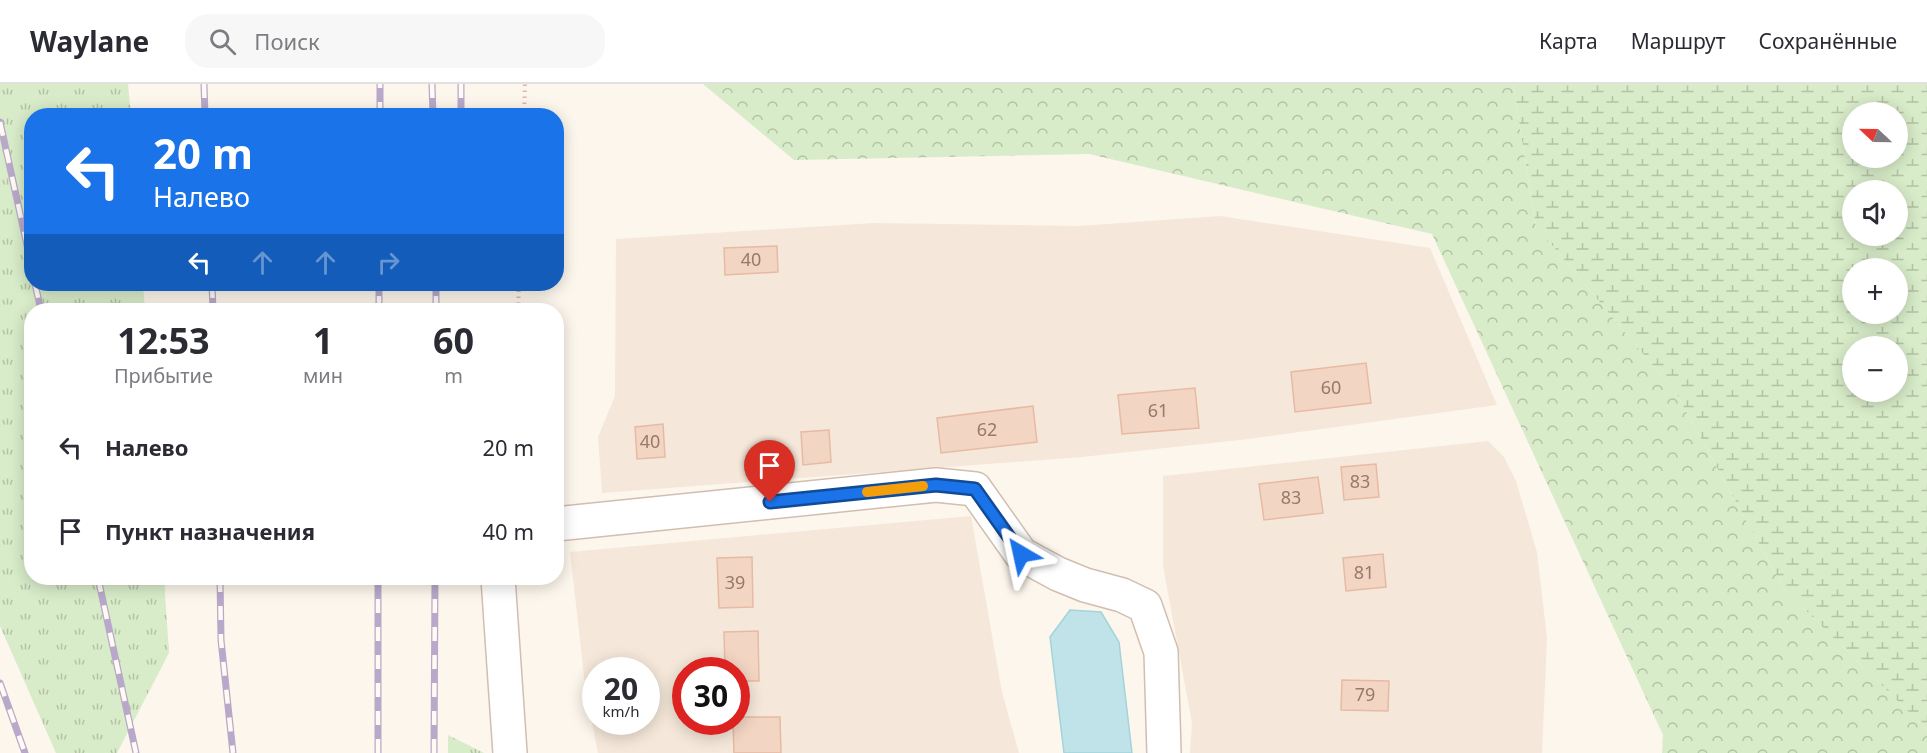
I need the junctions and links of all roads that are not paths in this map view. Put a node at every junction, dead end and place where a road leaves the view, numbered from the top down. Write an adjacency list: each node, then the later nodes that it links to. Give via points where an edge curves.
1 (564, 523): 4 (street, via 936,485 975,489 1021,554 1058,574 1145,606 1161,652)
2 (498, 585): 3 (street)
3 (510, 753)
4 (1164, 753)

